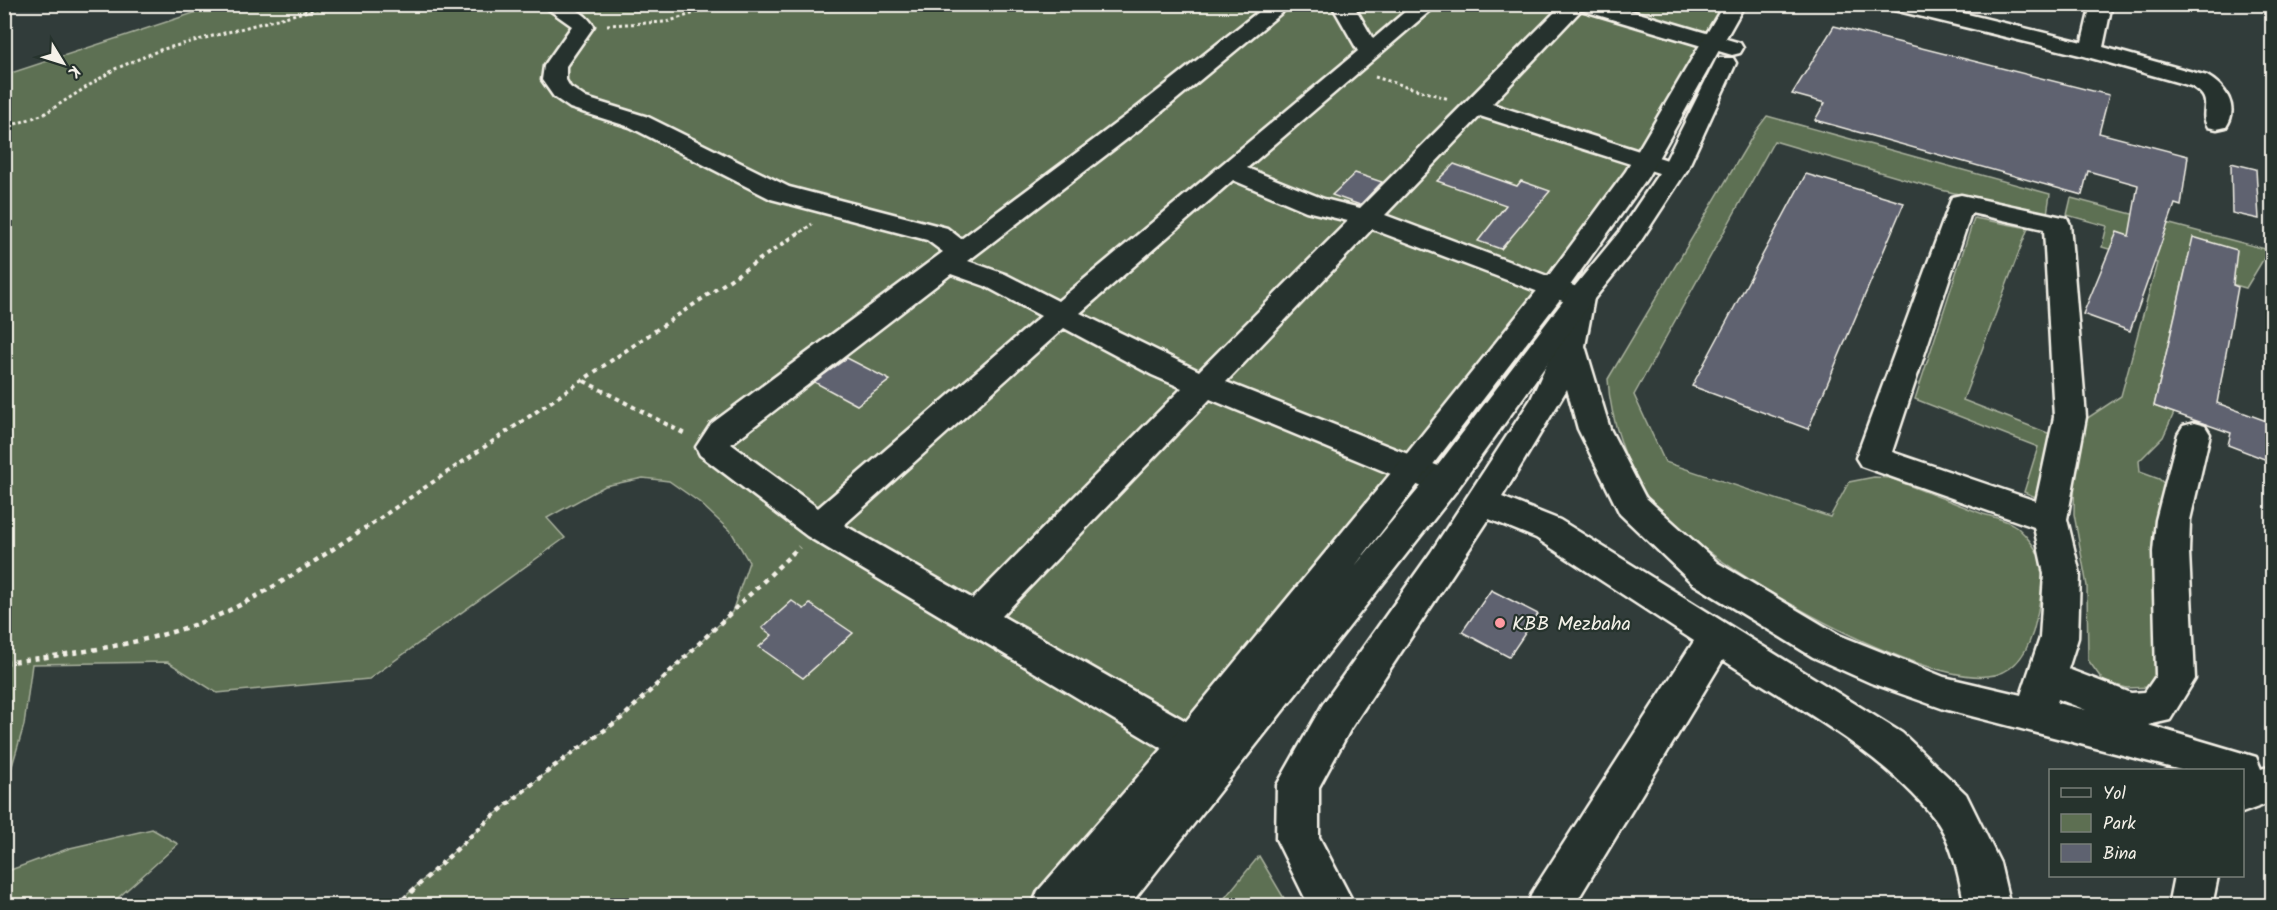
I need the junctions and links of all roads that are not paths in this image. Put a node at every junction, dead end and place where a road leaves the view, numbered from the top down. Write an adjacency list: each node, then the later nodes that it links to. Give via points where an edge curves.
1 (551, 4): 19 (street, via 583,26 555,66 555,80 562,92 578,103 639,122 780,193 936,234)
2 (1282, 4): 19 (street, via 1144,114)
3 (1428, 4): 13 (street)
4 (1575, 4): 14 (street)
5 (1583, 4): 11 (street)
6 (1735, 4): 11 (street)
7 (1755, 4): 11 (street)
8 (2102, 4): 12 (street)
9 (1902, 5): 12 (street)
10 (1345, 9): 13 (street)
11 (1723, 45): 16 (street)
12 (2091, 51): 15 (street, via 2199,81 2213,89 2218,102)
13 (1360, 61): 17 (street)
14 (1475, 106): 16 (street); 18 (street)
15 (2217, 122)
16 (1660, 165): 20 (street, via 1630,236)
17 (1230, 170): 18 (street, via 1315,205); 21 (street)
18 (1368, 218): 20 (street); 23 (street)
19 (952, 256): 21 (street); 29 (street, via 722,432 712,447)
20 (1567, 293): 22 (street); 25 (street); 26 (street)
21 (1061, 314): 23 (street); 29 (street)
22 (1570, 346): 27 (street, via 1546,400); 33 (street, via 1594,429 1632,505 1705,573 1826,646 1875,668 1944,693)
23 (1205, 387): 25 (street); 30 (street)
24 (2194, 434): 32 (street, via 2173,520 2176,679 2156,708 2130,711)
25 (1413, 469): 26 (street); 34 (street)
26 (1444, 482): 34 (street)
27 (1483, 503): 31 (street, via 1548,529); 42 (street, via 1337,716 1298,785 1298,839)
28 (2050, 519): 28 (street, via 1873,458 1961,203 2057,224 2070,417); 32 (street, via 2062,574 2058,638)
29 (819, 527): 30 (street)
30 (977, 618): 34 (street)
31 (1718, 636): 43 (street); 44 (street, via 1888,744 1951,807 1978,863)
32 (2046, 677): 33 (street)
33 (2033, 716): 35 (street, via 2131,738)
34 (1205, 753): 40 (street); 41 (street)
35 (2235, 769)
36 (2244, 772): 37 (street)
37 (2272, 782): 38 (street)
38 (2244, 793)
39 (2196, 877): 45 (street)
40 (1054, 906)
41 (1101, 906)
42 (1333, 906)
43 (1549, 906)
44 (1988, 906)
45 (2190, 906)

